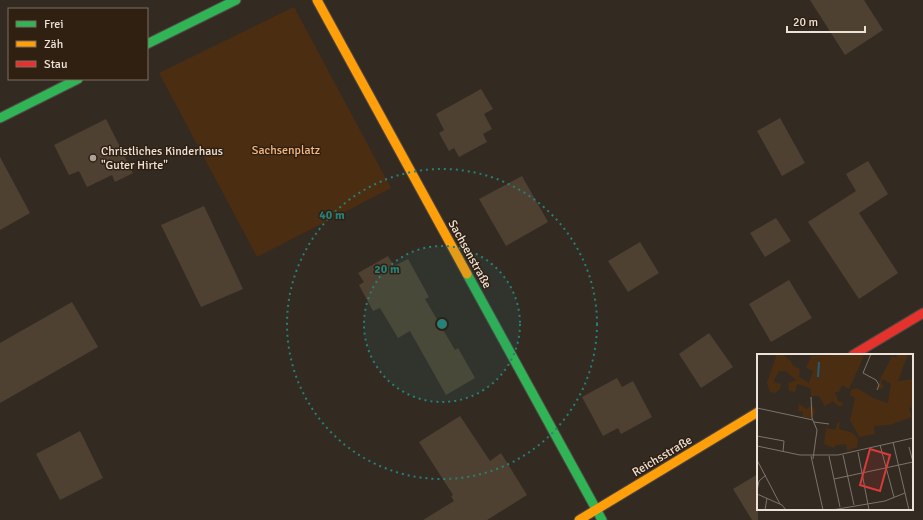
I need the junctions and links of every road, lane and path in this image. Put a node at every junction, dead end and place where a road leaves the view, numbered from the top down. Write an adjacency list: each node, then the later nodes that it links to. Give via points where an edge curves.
1 (236, 0): 3 (street)
2 (316, 0): 9 (street, Sachsenstraße)
3 (148, 44)
4 (76, 80): 5 (street)
5 (0, 118)
6 (923, 313): 7 (street)
7 (855, 354)
8 (757, 413): 9 (street, Reichsstraße)
9 (596, 510): 10 (street, Reichsstraße); 11 (street, Sachsenstraße)
10 (579, 520)
11 (602, 520)

